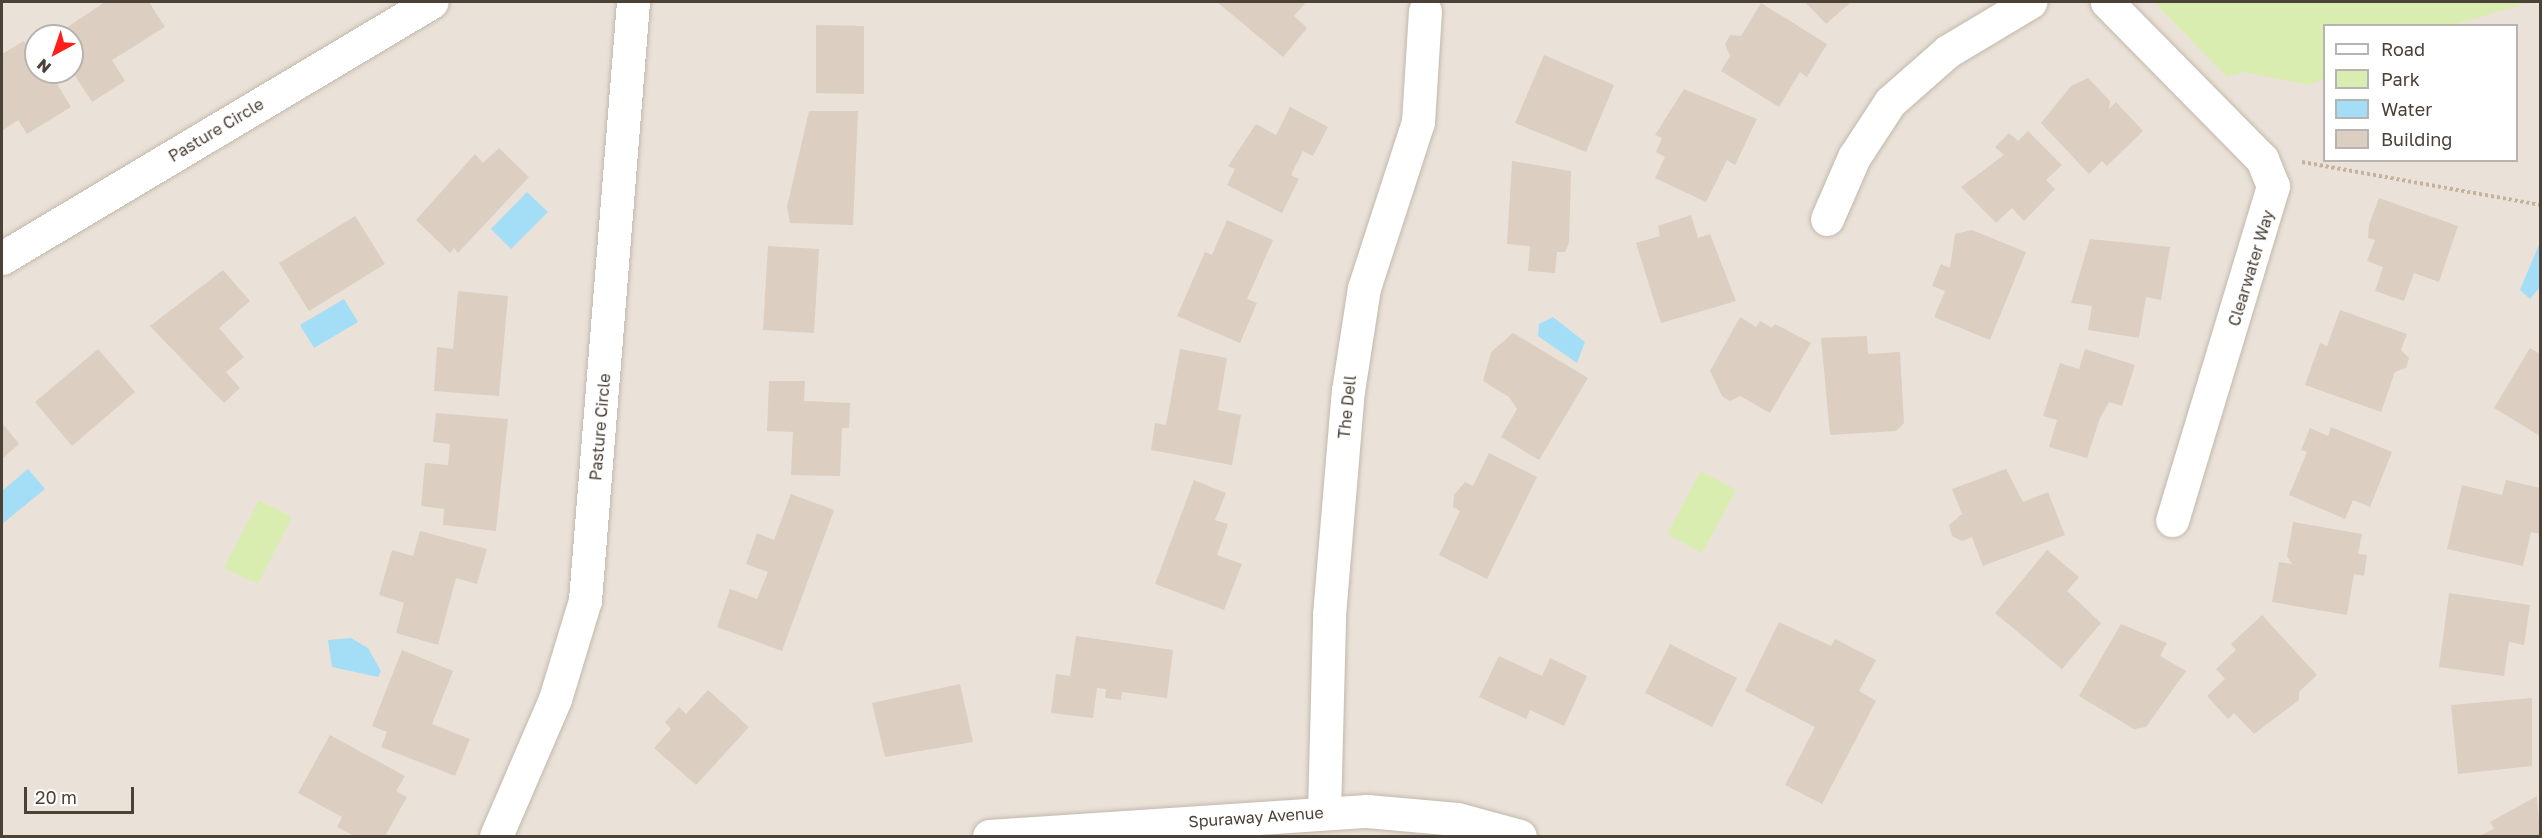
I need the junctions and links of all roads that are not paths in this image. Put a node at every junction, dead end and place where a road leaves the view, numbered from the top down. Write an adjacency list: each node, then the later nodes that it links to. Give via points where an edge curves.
1 (431, 2): 7 (street, Pasture Circle)
2 (633, 2): 10 (street, Pasture Circle, via 585,600 555,699)
3 (2030, 2): 6 (street, via 1948,51 1890,102 1854,157)
4 (2107, 2): 8 (street, Clearwater Way, via 2262,159 2273,186 2271,206)
5 (1425, 11): 9 (street, The Dell, via 1418,122 1364,288 1348,391 1329,615)
6 (1827, 219)
7 (2, 258)
8 (2172, 520)
9 (1324, 812): 11 (street, Spuraway Avenue); 12 (street, Spuraway Avenue, via 1428,814)
10 (496, 837)
11 (990, 837)
12 (1520, 837)

